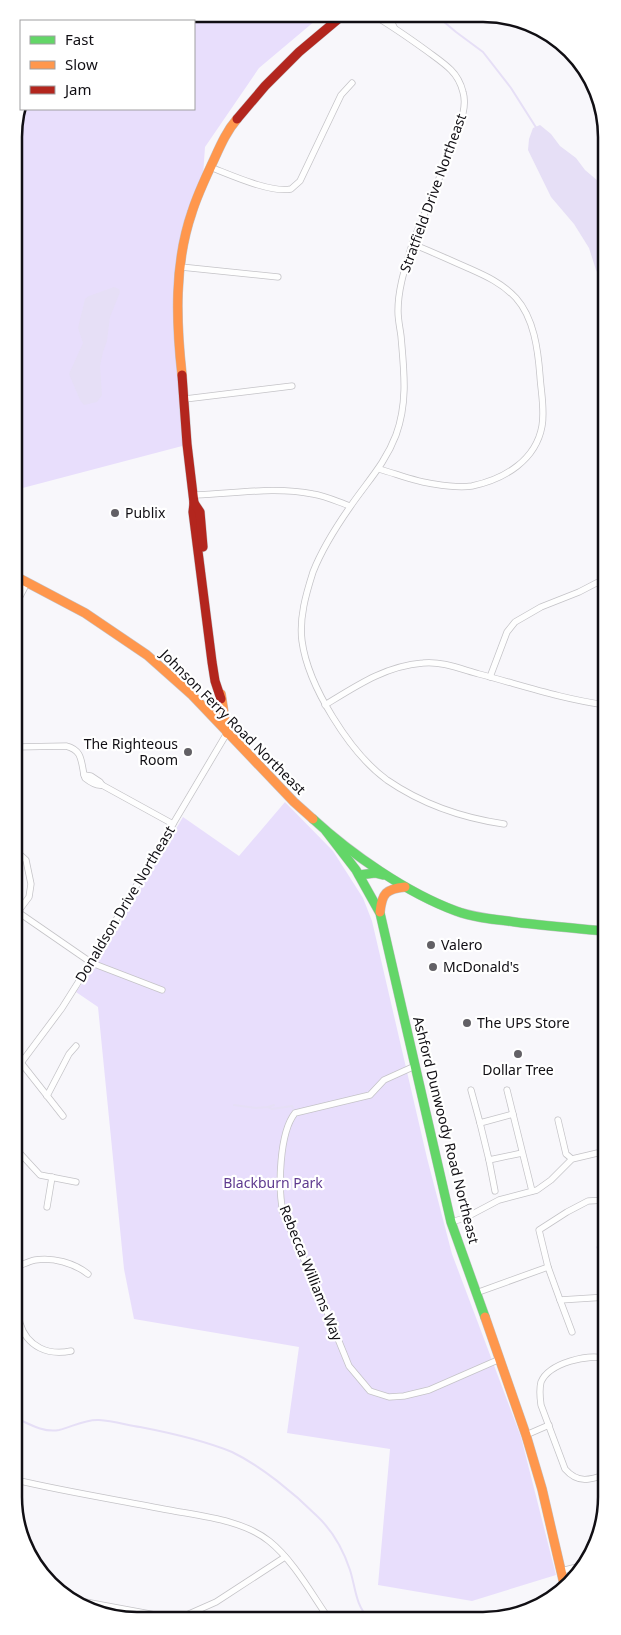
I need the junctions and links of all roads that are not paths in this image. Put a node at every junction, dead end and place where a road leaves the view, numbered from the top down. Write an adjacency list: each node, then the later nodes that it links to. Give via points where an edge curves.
1 (335, 22): 6 (main road, via 265,86 228,130)
2 (385, 22): 4 (street, Stratfield Drive Northeast)
3 (392, 22): 4 (street, Stratfield Drive Northeast)
4 (394, 27): 7 (street, Stratfield Drive Northeast, via 452,70 464,95 458,129)
5 (352, 83): 6 (street, via 341,95 292,192 237,178)
6 (210, 166): 8 (main road, via 191,213)
7 (412, 244): 12 (street, Stratfield Drive Northeast, via 399,292 405,393 403,412 391,449); 12 (street, via 487,276 506,287 518,300 532,326 539,368 542,426 534,449 527,458 511,471 471,486 433,484)
8 (181, 267): 9 (street); 11 (main road, via 177,310)
9 (278, 277)
10 (292, 386): 11 (street)
11 (185, 399): 13 (main road)
12 (379, 470): 14 (street, Stratfield Drive Northeast)
13 (194, 499): 14 (street, via 251,490 287,491 314,494); 22 (main road, via 200,512)
14 (350, 506): 21 (street, Stratfield Drive Northeast, via 314,570 301,622 306,662)
15 (23, 581): 17 (main road, Johnson Ferry Road Northeast)
16 (598, 582): 19 (street, via 541,606 515,622 507,632)
17 (27, 583): 18 (street); 22 (main road, Johnson Ferry Road Northeast, via 85,613 147,655 192,695)
18 (23, 591)
19 (490, 677): 20 (street, via 554,696); 21 (street, via 444,664 407,665 368,678)
20 (598, 704)
21 (325, 705): 25 (street, Stratfield Drive Northeast, via 352,744 385,778 441,808)
22 (227, 733): 24 (street, Donaldson Drive Northeast); 26 (main road, Johnson Ferry Road Northeast)
23 (23, 746): 24 (street, via 72,748 79,753 84,775 98,786)
24 (173, 824): 35 (street, Donaldson Drive Northeast)
25 (504, 824)
26 (326, 831): 28 (main road); 29 (main road, Ashford Dunwoody Road Northeast)
27 (22, 857): 31 (street, via 31,884 29,897)
28 (386, 875): 29 (main road, via 375,872); 30 (main road)
29 (359, 876): 32 (main road, Ashford Dunwoody Road Northeast)
30 (405, 887): 32 (main road, via 391,889 384,894); 34 (main road, via 456,911 484,918)
31 (22, 905)
32 (380, 913): 39 (main road, Ashford Dunwoody Road Northeast)
33 (22, 916): 35 (street)
34 (598, 930)
35 (91, 962): 36 (street); 38 (street, Donaldson Drive Northeast)
36 (162, 990)
37 (76, 1046): 42 (street)
38 (22, 1064): 42 (street)
39 (415, 1066): 58 (main road, Ashford Dunwoody Road Northeast); 68 (street, Rebecca Williams Way, via 384,1080 370,1095 295,1113 289,1120 282,1153 280,1200 283,1213 349,1366 370,1391 389,1397 429,1390)
40 (471, 1090): 46 (street)
41 (507, 1090): 43 (street)
42 (47, 1096): 44 (street)
43 (513, 1114): 46 (street); 47 (street)
44 (63, 1116)
45 (558, 1120): 50 (street, via 566,1154)
46 (480, 1122): 51 (street)
47 (522, 1153): 51 (street); 55 (street)
48 (598, 1153): 50 (street)
49 (22, 1156): 52 (street, via 40,1175)
50 (572, 1159): 55 (street, via 552,1180)
51 (489, 1160): 54 (street)
52 (52, 1178): 53 (street); 57 (street)
53 (76, 1182)
54 (495, 1191)
55 (532, 1191): 58 (street, via 499,1200)
56 (598, 1200): 60 (street, via 588,1201 539,1230)
57 (47, 1207)
58 (451, 1222): 62 (main road, Ashford Dunwoody Road Northeast)
59 (22, 1264): 61 (street, via 45,1260 79,1267)
60 (548, 1267): 62 (street); 64 (street)
61 (88, 1274)
62 (476, 1293): 68 (main road, Ashford Dunwoody Road Northeast)
63 (598, 1298): 64 (street)
64 (560, 1300): 66 (street)
65 (22, 1330): 67 (street, via 32,1343 44,1350)
66 (572, 1332)
67 (71, 1351)
68 (500, 1359): 71 (main road, Ashford Dunwoody Road Northeast)
69 (598, 1359): 70 (street, via 583,1358 547,1373 539,1394)
70 (549, 1425): 71 (street); 72 (street, via 565,1469 571,1476 589,1480)
71 (526, 1434): 76 (main road, Ashford Dunwoody Road Northeast)
72 (598, 1477)
73 (22, 1481): 74 (street, via 218,1520 260,1534)
74 (285, 1557): 80 (street, via 216,1602); 81 (street)
75 (574, 1568): 76 (street)
76 (561, 1571): 77 (main road, Ashford Dunwoody Road Northeast)
77 (563, 1580)
78 (94, 1604): 79 (street)
79 (140, 1612)
80 (193, 1612)
81 (324, 1612)

